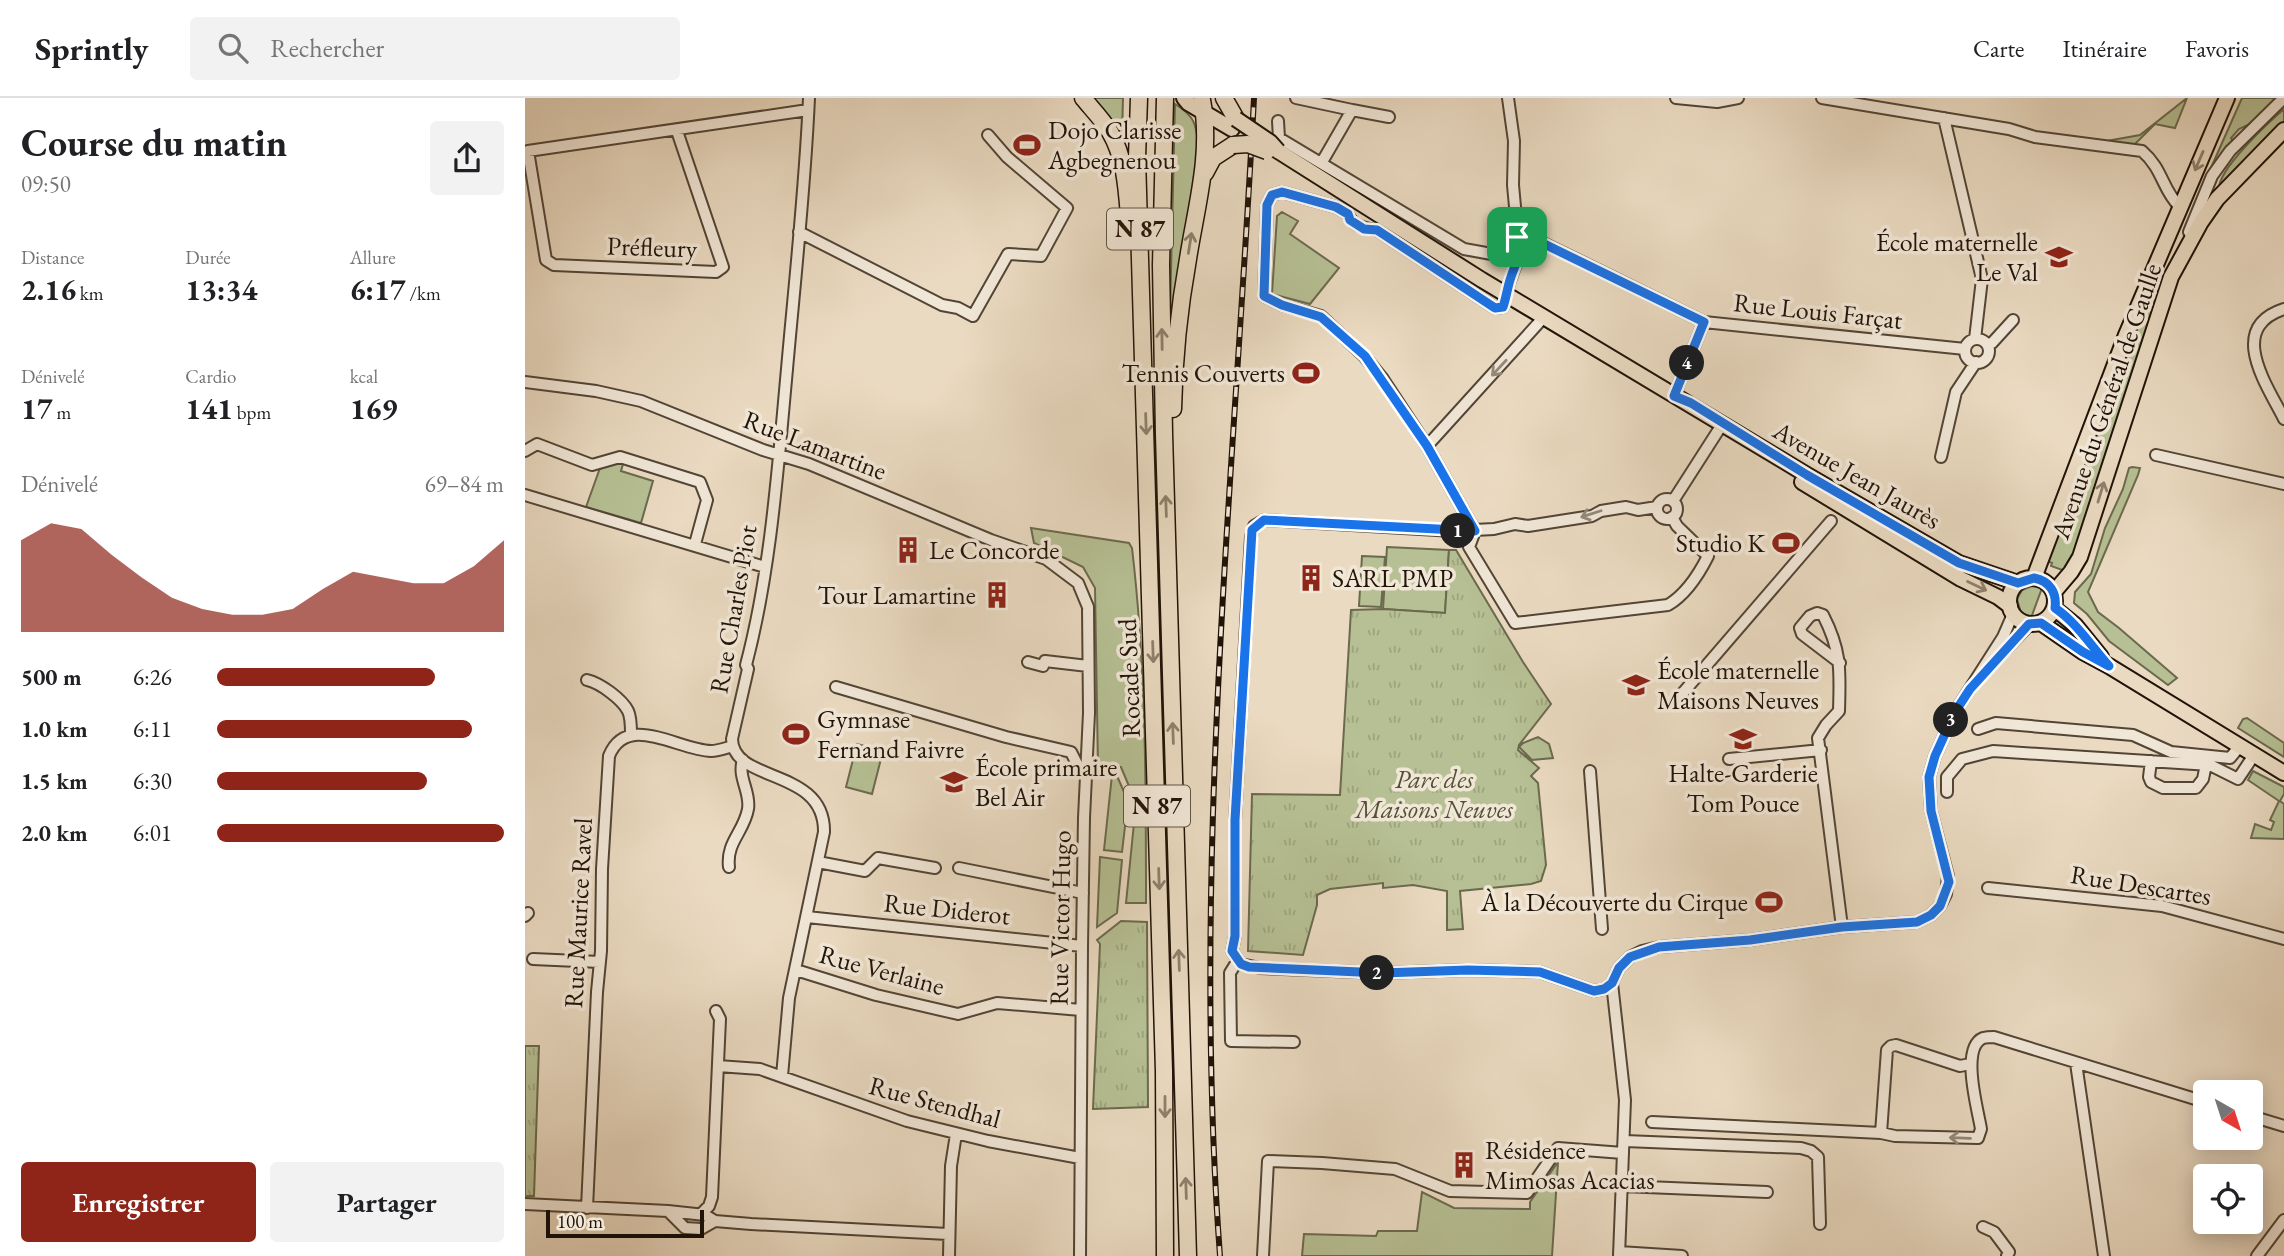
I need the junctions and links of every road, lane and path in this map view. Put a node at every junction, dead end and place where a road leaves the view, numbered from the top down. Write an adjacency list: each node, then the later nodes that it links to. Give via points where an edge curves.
1 (809, 98): 16 (street, Rue Charles Piot)
2 (1083, 98): 42 (highway, via 1110,132 1122,162)
3 (1165, 98): 52 (highway, Rocade Sud / N 87, one-way to 3, via 1161,265)
4 (1184, 98): 15 (main road, Avenue Jean Jaurès)
5 (1224, 98): 21 (highway)
6 (1296, 98): 17 (street)
7 (1508, 98): 31 (street)
8 (1676, 98): 14 (street)
9 (1738, 98): 14 (street)
10 (1822, 98): 19 (street)
11 (2227, 98): 29 (main road, Avenue du Général de Gaulle, one-way to 29)
12 (2284, 98): 33 (street, via 2230,151 2212,176)
13 (1138, 100): 42 (highway, Rocade Sud / N 87)
14 (1702, 100)
15 (1201, 104): 21 (main road, Avenue Jean Jaurès); 28 (highway, via 1207,131)
16 (809, 110): 23 (street, Préfleury); 30 (street, Rue Charles Piot)
17 (1352, 110): 18 (street); 27 (street)
18 (1389, 117)
19 (1944, 118): 29 (street, via 2035,137 2142,150); 39 (street, via 1982,279)
20 (1278, 121): 27 (street, via 1279,138)
21 (1234, 124): 26 (main road, Avenue Jean Jaurès, bridge)
22 (2284, 130): 33 (main road, Avenue du Général de Gaulle, via 2217,199)
23 (677, 131): 25 (street, Préfleury); 25 (street, Préfleury, via 723,267 716,272 554,265 546,260)
24 (988, 135): 30 (street, via 1067,208 1041,256 1008,254 973,316 942,305)
25 (527, 151)
26 (1272, 151): 28 (highway, bridge, via 1233,145 1213,158); 34 (main road, Avenue Jean Jaurès)
27 (1322, 162): 32 (street, via 1464,249)
28 (1202, 179): 52 (highway, one-way to 28, via 1173,426 1184,280)
29 (2179, 206): 63 (main road, Avenue du Général de Gaulle)
30 (799, 232): 51 (street, Rue Charles Piot)
31 (1517, 237): 32 (street); 38 (street, Rue Louis Farçat, via 1534,239)
32 (1519, 259): 34 (street)
33 (2171, 277): 66 (main road, Avenue du Général de Gaulle, one-way to 33, via 2080,557)
34 (1508, 295): 36 (main road, Avenue Jean Jaurès); 48 (street, via 1503,307 1495,308 1377,230 1364,229 1336,207 1282,192 1272,195 1267,205 1264,296 1321,317 1365,356)
35 (2284, 309): 46 (street, via 2264,321 2253,344 2257,363)
36 (1544, 317): 45 (main road, Avenue Jean Jaurès); 48 (street, one-way to 48)
37 (2013, 320): 40 (street)
38 (1704, 322): 41 (street, Rue Louis Farçat); 45 (street)
39 (1975, 339): 40 (street); 41 (street)
40 (1987, 345): 43 (street, via 1988,355)
41 (1965, 349): 43 (street)
42 (1144, 356): 139 (highway, Rocade Sud / N 87, one-way to 139)
43 (1976, 362): 53 (street, via 1956,392)
44 (525, 382): 51 (street, Rue Lamartine, via 641,401)
45 (1675, 397): 47 (main road, Avenue Jean Jaurès)
46 (2284, 419)
47 (1721, 426): 56 (street); 65 (main road, Avenue Jean Jaurès, via 1959,563); 68 (main road, Avenue Jean Jaurès, one-way to 68, via 1840,506 1998,597)
48 (1427, 446): 60 (street)
49 (525, 451): 61 (street, via 537,444 592,465 620,457 700,482 707,500)
50 (2156, 454): 54 (street)
51 (780, 455): 62 (street, Rue Charles Piot); 64 (street, Rue Lamartine, via 1045,559)
52 (1165, 456): 140 (highway, Rocade Sud / N 87, one-way to 52)
53 (1941, 457)
54 (2284, 484)
55 (525, 495): 61 (street)
56 (1673, 501): 57 (street, via 1664,500); 58 (street, via 1677,510)
57 (1657, 507): 58 (street, via 1661,517); 60 (street, one-way to 60, via 1626,507 1592,516)
58 (1672, 517): 60 (street, via 1708,556 1668,606 1515,623 1469,547)
59 (1831, 521): 77 (street)
60 (1475, 531): 104 (street, via 1264,520 1252,530 1235,820 1232,951)
61 (695, 544): 62 (street)
62 (765, 567): 80 (street, Rue Charles Piot)
63 (2034, 578): 65 (main road); 66 (main road, via 2046,582)
64 (1078, 583): 72 (street, Rue Victor Hugo, via 1088,607)
65 (2018, 583): 68 (main road, via 2011,593)
66 (2054, 592): 67 (main road)
67 (2055, 608): 69 (main road, via 2049,617); 73 (main road)
68 (2012, 610): 69 (main road, via 2020,621); 74 (street, via 2003,637)
69 (2035, 623): 73 (main road); 74 (street)
70 (1028, 662): 72 (street)
71 (1840, 663): 71 (street, via 1823,615 1810,616 1800,628 1802,634); 82 (street, via 1839,711 1818,738)
72 (1089, 666): 88 (street, Rue Victor Hugo)
73 (2109, 666): 81 (main road)
74 (1977, 679): 99 (street, via 1945,730 1929,777 1931,811 1948,876 1940,906 1917,922)
75 (587, 680): 79 (street, via 601,685 625,707)
76 (836, 687): 88 (street, via 1071,752 1078,766)
77 (1681, 695)
78 (1978, 729): 81 (street, via 1996,723 2133,735 2171,752 2230,758)
79 (631, 734): 80 (street, via 711,751); 105 (street, Rue Maurice Ravel, via 617,743 609,756)
80 (733, 746): 85 (street)
81 (2240, 746): 83 (main road)
82 (1821, 750): 84 (street); 99 (street)
83 (2253, 755): 87 (street, via 2238,779); 90 (main road)
84 (1729, 759)
85 (743, 760): 92 (street, via 799,787 816,803 824,826); 93 (street, via 740,770 748,808 727,853)
86 (2151, 761): 87 (street); 87 (street, via 2151,782 2163,788 2196,788); 91 (street, via 1993,751 1962,759 1947,777)
87 (2206, 764)
88 (1087, 769): 97 (street, Rue Victor Hugo)
89 (1590, 771): 100 (street)
90 (2284, 773)
91 (1947, 792)
92 (818, 862): 94 (street, via 865,871 879,858); 98 (street)
93 (729, 867)
94 (935, 868)
95 (959, 868): 97 (street)
96 (1989, 888): 101 (street, Rue Descartes, via 2162,906)
97 (1083, 893): 102 (street, Rue Victor Hugo)
98 (807, 916): 102 (street, Rue Diderot); 106 (street)
99 (1842, 927): 107 (street, via 1642,951 1619,968)
100 (1602, 929)
101 (2284, 939)
102 (1082, 946): 108 (street, Rue Victor Hugo)
103 (533, 959): 105 (street)
104 (1238, 960): 107 (street, via 1249,967 1307,971 1559,973 1594,991); 110 (street, via 1230,973 1231,1041)
105 (600, 962): 126 (street, Rue Maurice Ravel)
106 (796, 970): 108 (street, Rue Verlaine, via 958,1014 997,1003); 114 (street)
107 (1612, 983): 121 (street, via 1625,1101)
108 (1081, 1010): 122 (street, Rue Victor Hugo)
109 (716, 1011): 113 (street, via 720,1019)
110 (1294, 1042)
111 (2076, 1063): 112 (street, via 1994,1037 1975,1044); 115 (street); 144 (street)
112 (1970, 1064): 119 (street, one-way to 119, via 1981,1129 1977,1138); 119 (street, via 1960,1066 1891,1045)
113 (718, 1066): 114 (street, Rue Stendhal, via 760,1069); 129 (street, via 712,1198)
114 (782, 1076): 120 (street, Rue Stendhal)
115 (2193, 1098)
116 (2263, 1120): 118 (street)
117 (1652, 1122): 119 (street)
118 (2284, 1126)
119 (1881, 1133)
120 (955, 1134): 122 (street, Rue Stendhal); 135 (street)
121 (1624, 1147): 123 (street); 133 (street, via 1811,1150 1818,1157); 141 (street, via 1558,1148 1527,1193 1450,1191 1395,1169 1268,1161)
122 (1080, 1158): 138 (street, Rue Victor Hugo)
123 (1622, 1186): 124 (street); 136 (street)
124 (1767, 1192)
125 (525, 1204): 126 (street)
126 (587, 1208): 127 (street)
127 (668, 1211): 128 (street); 132 (street)
128 (684, 1213): 129 (street); 132 (street)
129 (701, 1214): 131 (street)
130 (2284, 1220): 145 (street)
131 (715, 1221): 132 (street, via 701,1229); 135 (street)
132 (681, 1224)
133 (1820, 1224)
134 (1983, 1227): 143 (street, via 1994,1232 2009,1252)
135 (949, 1234): 137 (street)
136 (1619, 1254): 142 (street)
137 (949, 1256)
138 (1080, 1256)
139 (1165, 1256)
140 (1188, 1256)
141 (1263, 1256)
142 (1682, 1256)
143 (2007, 1256)
144 (2104, 1256)
145 (2257, 1256)

